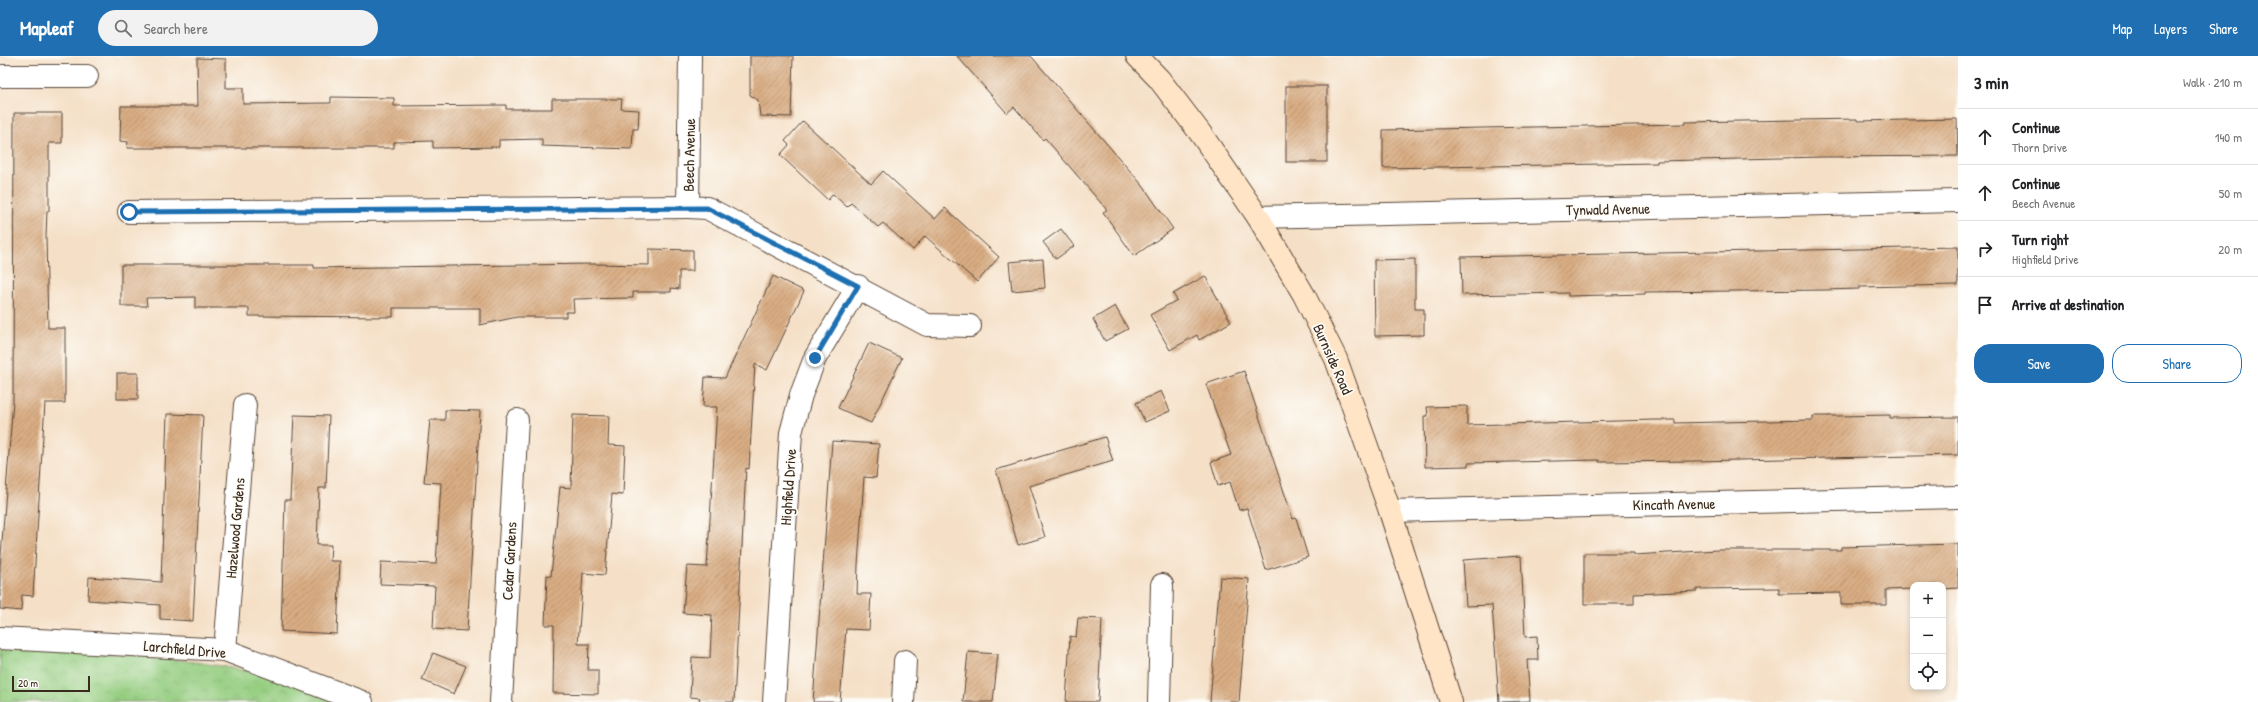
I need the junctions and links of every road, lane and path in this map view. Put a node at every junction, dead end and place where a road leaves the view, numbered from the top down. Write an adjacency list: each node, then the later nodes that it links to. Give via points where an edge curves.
1 (690, 56): 6 (street, Beech Avenue)
2 (1137, 56): 8 (street, Burnside Road, via 1159,79)
3 (0, 76): 4 (street)
4 (87, 76)
5 (1958, 201): 8 (street, Tynwald Avenue)
6 (688, 207): 7 (street); 9 (street, Beech Avenue, via 707,208)
7 (129, 212)
8 (1258, 216): 14 (street, Burnside Road, via 1304,295 1336,359)
9 (858, 286): 10 (street, Beech Avenue, via 927,325); 21 (street, Highfield Drive, via 815,358 801,395 791,433)
10 (970, 326)
11 (245, 405): 17 (street, Hazelwood Gardens)
12 (517, 420): 20 (street, Cedar Gardens)
13 (1958, 497): 14 (street, Kincath Avenue)
14 (1390, 511): 24 (street, Burnside Road)
15 (1162, 585): 23 (street)
16 (0, 638): 17 (street, Larchfield Drive)
17 (225, 650): 19 (street, Larchfield Drive)
18 (905, 661): 22 (street)
19 (362, 702)
20 (502, 702)
21 (774, 702)
22 (902, 702)
23 (1159, 702)
24 (1451, 702)

